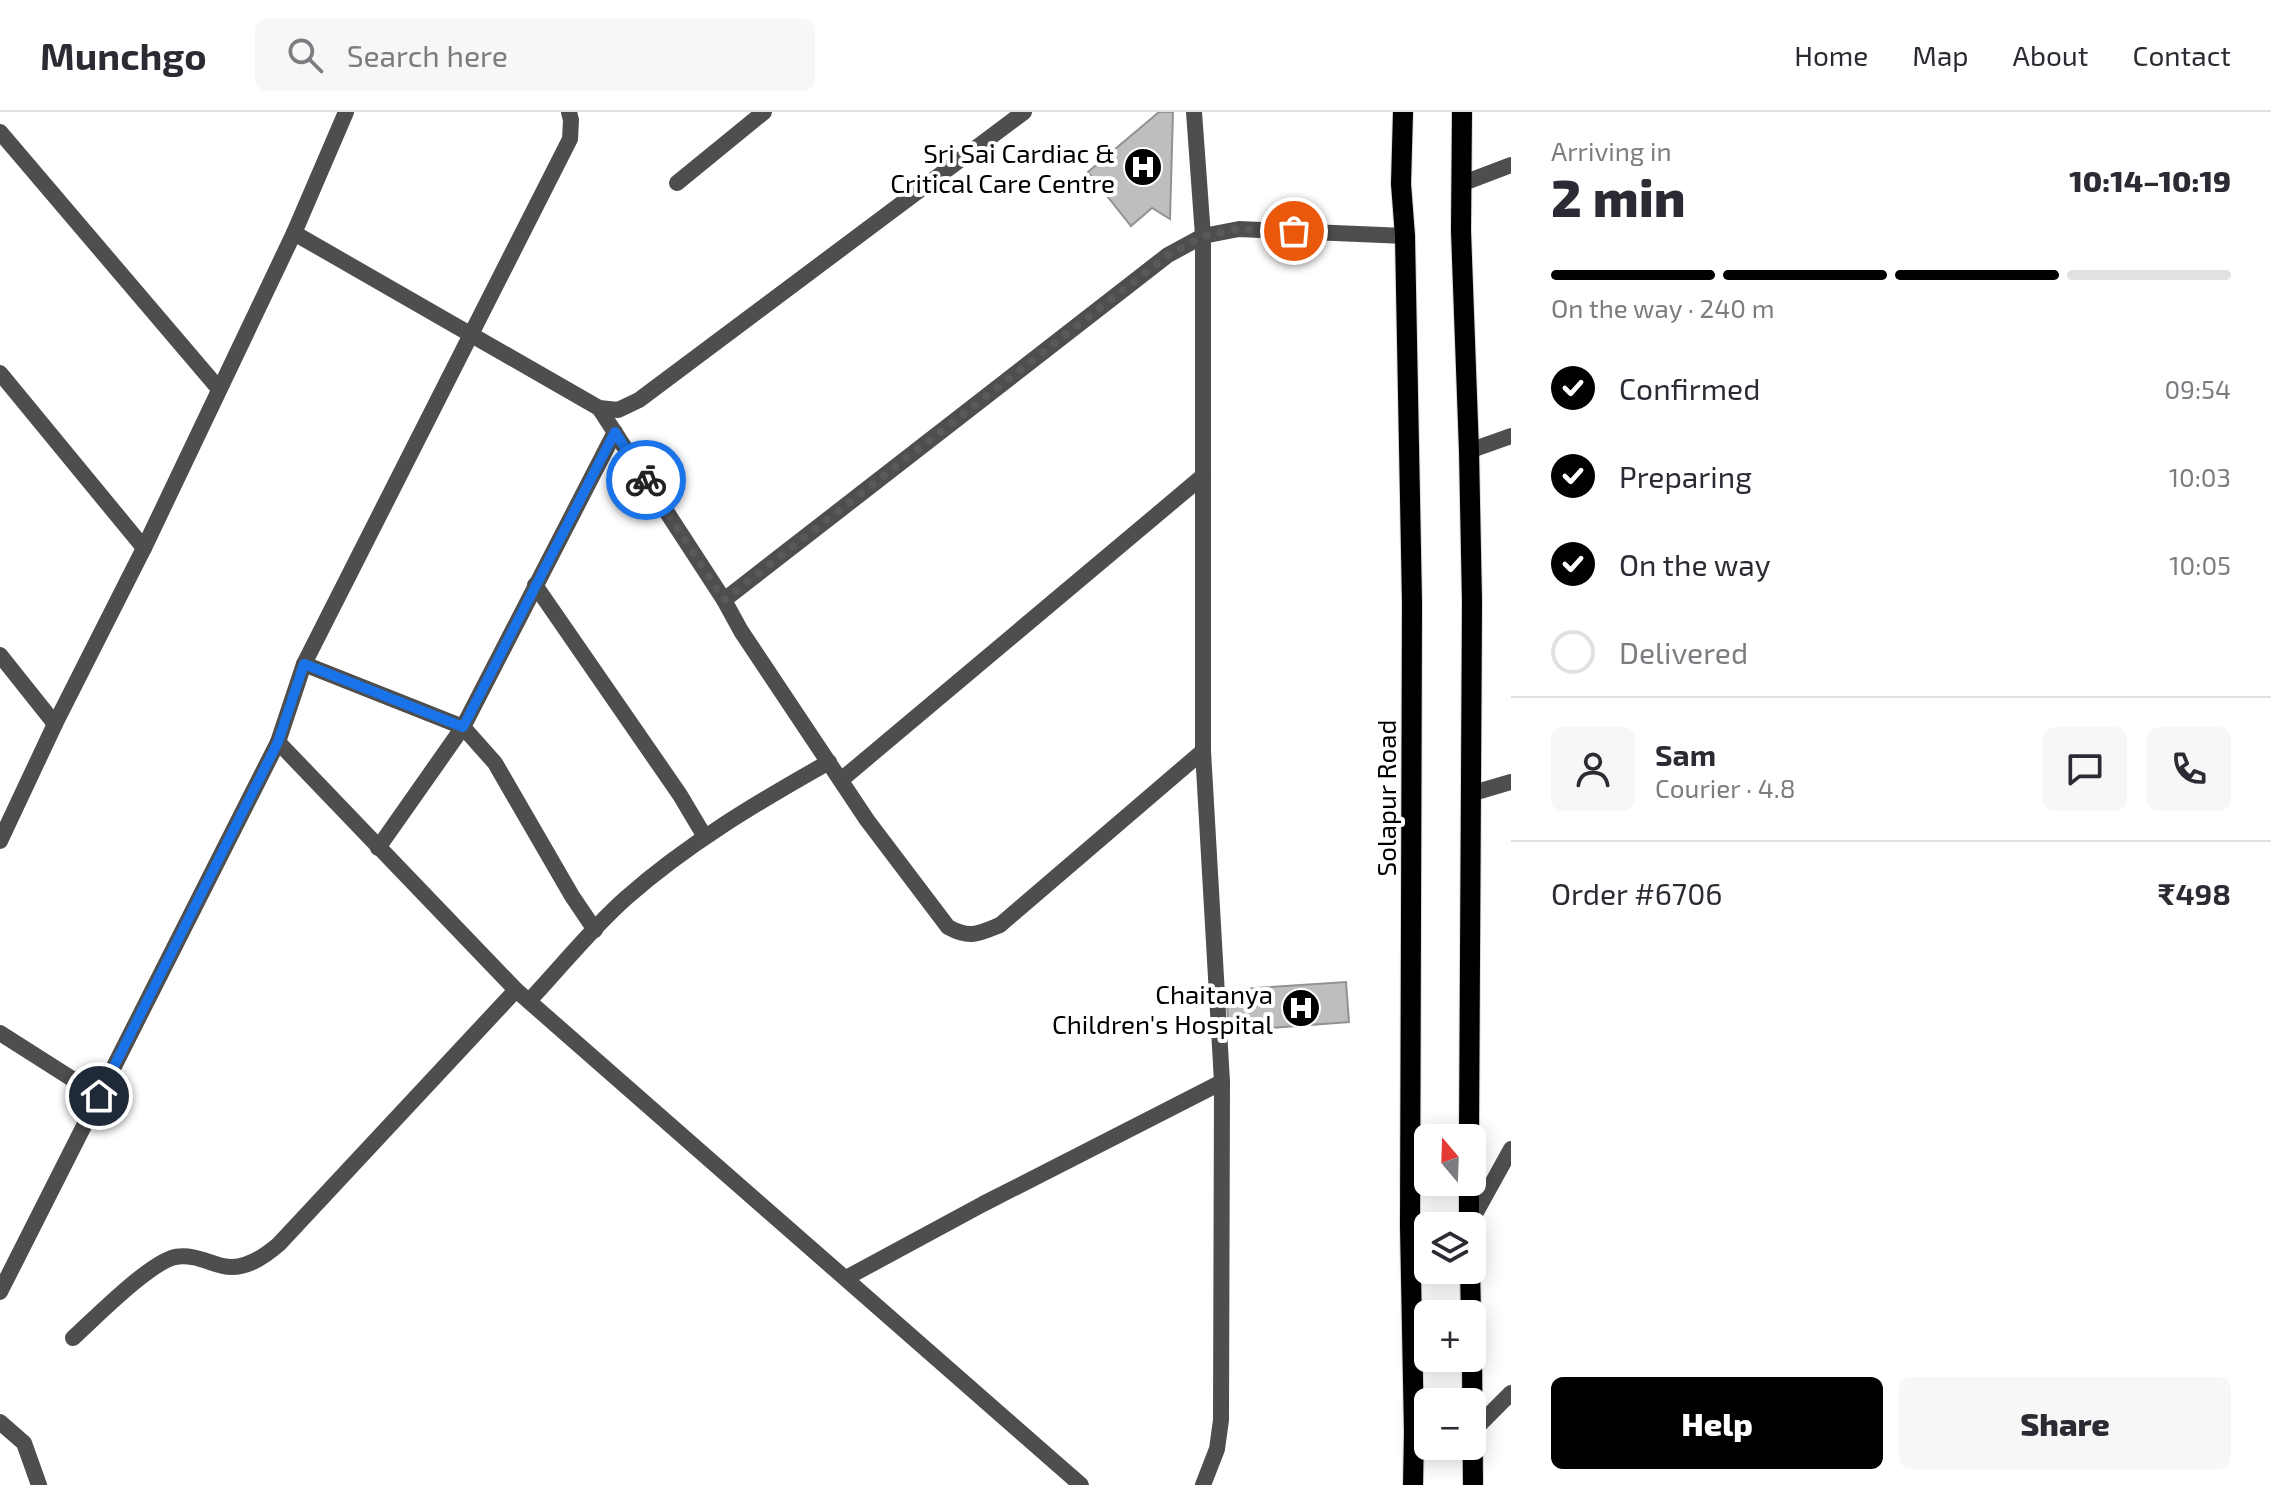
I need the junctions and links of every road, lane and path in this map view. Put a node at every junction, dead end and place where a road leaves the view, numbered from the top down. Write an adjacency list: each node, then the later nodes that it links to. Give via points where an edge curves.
1 (346, 112): 12 (street)
2 (569, 112): 15 (street, via 570,139)
3 (764, 112): 10 (street)
4 (1024, 112): 18 (street, via 639,400 618,410)
5 (1194, 112): 13 (street)
6 (1403, 112): 14 (main road, Solapur Road)
7 (1462, 112): 11 (main road)
8 (0, 132): 17 (street)
9 (1511, 165): 11 (street)
10 (677, 183)
11 (1461, 184): 21 (main road)
12 (294, 233): 15 (street); 17 (street)
13 (1203, 236): 14 (street, via 1239,229); 22 (street); 25 (street, via 1168,255)
14 (1405, 236): 57 (main road, Solapur Road, via 1412,603)
15 (470, 335): 18 (street); 27 (street)
16 (0, 373): 23 (street)
17 (219, 389): 23 (street)
18 (599, 408): 19 (street)
19 (615, 432): 24 (street); 25 (street)
20 (1511, 436): 21 (street)
21 (1469, 451): 35 (main road)
22 (1203, 476): 31 (street); 33 (street)
23 (144, 548): 28 (street)
24 (535, 585): 29 (street); 36 (street)
25 (724, 600): 32 (street)
26 (0, 655): 28 (street)
27 (304, 664): 29 (street); 30 (street)
28 (55, 724): 37 (street)
29 (463, 727): 38 (street); 39 (street, via 495,763)
30 (278, 742): 38 (street); 43 (street)
31 (1203, 751): 33 (street, via 1000,925 964,936 948,927); 42 (street)
32 (829, 762): 33 (street); 36 (street)
33 (841, 780)
34 (1511, 782): 35 (street)
35 (1470, 794): 44 (main road)
36 (705, 837): 39 (street, via 624,900)
37 (0, 841)
38 (378, 848): 40 (street)
39 (595, 930): 40 (street)
40 (522, 995): 47 (street); 49 (street, via 264,1257 227,1267 193,1256 173,1258 152,1267)
41 (0, 1033): 43 (street)
42 (1222, 1082): 47 (street); 56 (street, via 1221,1420)
43 (99, 1096): 48 (street)
44 (1469, 1124)
45 (1511, 1149): 46 (street)
46 (1477, 1212)
47 (846, 1278): 55 (street)
48 (0, 1292)
49 (73, 1338)
50 (1511, 1393): 51 (street)
51 (1486, 1418)
52 (0, 1422): 54 (street, via 24,1443)
53 (1473, 1460): 58 (main road)
54 (39, 1485)
55 (1081, 1485)
56 (1203, 1485)
57 (1413, 1485)
58 (1473, 1485)

